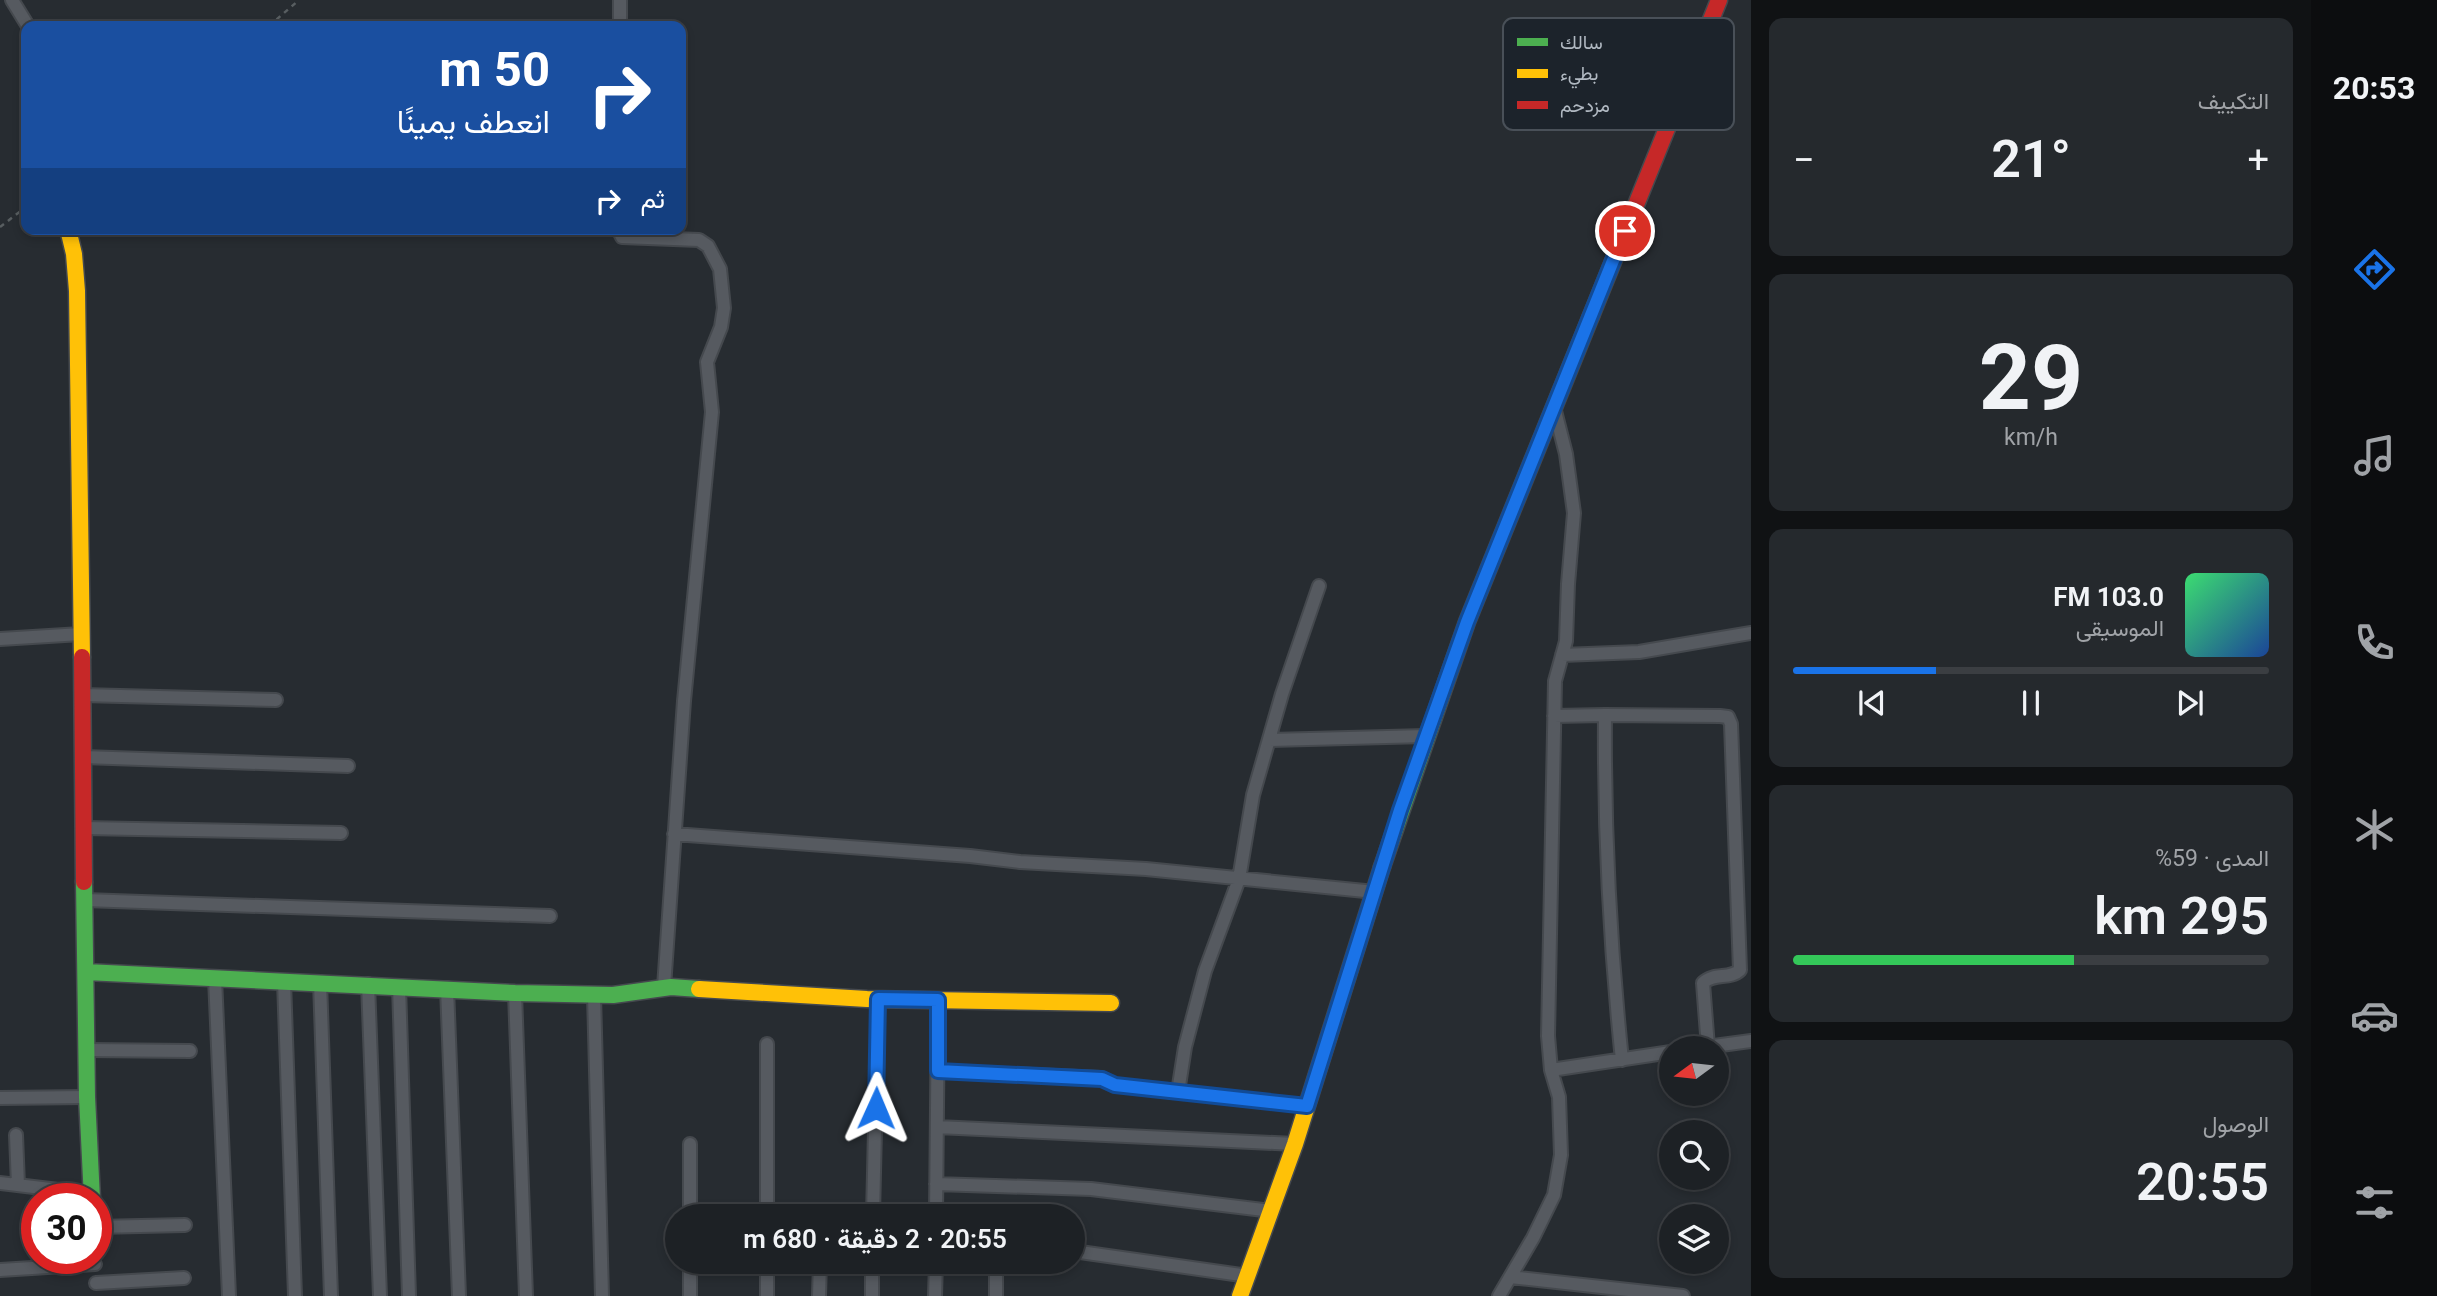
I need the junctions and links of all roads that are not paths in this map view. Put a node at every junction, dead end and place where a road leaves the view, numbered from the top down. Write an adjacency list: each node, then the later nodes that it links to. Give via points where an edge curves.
1 (12, 0): 5 (street)
2 (620, 0): 6 (street)
3 (1719, 0): 4 (street)
4 (1712, 18)
5 (25, 21)
6 (620, 21)
7 (1666, 130): 10 (street)
8 (69, 235): 13 (street, via 77,291)
9 (621, 235): 26 (street, via 706,243 720,269 724,299 721,327 707,362 712,412)
10 (1554, 406): 15 (street, via 1574,513); 20 (street)
11 (1319, 586): 21 (street)
12 (1751, 633): 15 (street, via 1639,652)
13 (81, 634): 14 (street); 16 (street)
14 (0, 639)
15 (1562, 655): 19 (street, via 1555,681)
16 (82, 695): 17 (street); 22 (street)
17 (276, 700)
18 (1605, 715): 19 (street); 44 (street, via 1720,716 1728,717 1731,724 1740,970 1703,983); 51 (street, via 1613,977)
19 (1554, 716): 52 (street)
20 (1426, 736): 21 (street); 28 (street)
21 (1269, 740): 27 (street, via 1253,795)
22 (83, 757): 23 (street); 24 (street)
23 (348, 766)
24 (84, 828): 25 (street); 29 (street)
25 (341, 833)
26 (674, 834): 27 (street); 37 (street)
27 (1239, 879): 28 (street); 54 (street, via 1205,971)
28 (1375, 892): 57 (street)
29 (85, 900): 30 (street); 31 (street)
30 (550, 916)
31 (86, 972): 32 (street); 48 (street)
32 (215, 978): 33 (street); 87 (street)
33 (284, 981): 34 (street); 88 (street)
34 (320, 982): 35 (street); 89 (street)
35 (368, 984): 36 (street); 90 (street)
36 (399, 986): 38 (street); 91 (street)
37 (664, 987): 40 (street); 41 (street)
38 (447, 988): 39 (street); 92 (street)
39 (515, 993): 40 (street); 93 (street)
40 (594, 995): 94 (street)
41 (878, 999): 42 (street); 69 (street)
42 (938, 1000): 43 (street); 53 (street)
43 (1111, 1003)
44 (1703, 1036)
45 (1751, 1041): 47 (street)
46 (767, 1044): 68 (street)
47 (1729, 1044)
48 (87, 1051): 49 (street); 55 (street)
49 (190, 1051)
50 (1659, 1054): 51 (street)
51 (1622, 1060): 52 (street)
52 (1551, 1070): 84 (street, via 1559,1097 1561,1155 1554,1195)
53 (938, 1071): 54 (street, via 1101,1078 1115,1085); 58 (street)
54 (1178, 1092): 57 (street)
55 (87, 1097): 56 (street); 63 (street)
56 (0, 1098)
57 (1307, 1106): 61 (street)
58 (937, 1127): 61 (street); 64 (street)
59 (16, 1135): 65 (street)
60 (690, 1144): 67 (street)
61 (1295, 1144): 71 (street)
62 (0, 1183): 65 (street)
63 (91, 1183)
64 (936, 1184): 70 (street); 71 (street, via 1091,1189)
65 (18, 1185): 66 (street)
66 (21, 1185)
67 (690, 1204)
68 (767, 1204)
69 (873, 1204)
70 (936, 1204)
71 (1272, 1210): 83 (street)
72 (185, 1225): 73 (street)
73 (112, 1227)
74 (1085, 1253): 83 (street)
75 (21, 1268): 76 (street)
76 (0, 1270)
77 (690, 1274): 95 (street)
78 (767, 1274): 96 (street)
79 (820, 1274): 97 (street)
80 (873, 1274): 98 (street)
81 (936, 1274): 99 (street)
82 (996, 1274): 100 (street)
83 (1248, 1276): 101 (street)
84 (1510, 1277): 102 (street); 103 (street)
85 (184, 1278): 86 (street)
86 (96, 1290)
87 (229, 1296)
88 (295, 1296)
89 (331, 1296)
90 (380, 1296)
91 (409, 1296)
92 (459, 1296)
93 (526, 1296)
94 (602, 1296)
95 (690, 1296)
96 (767, 1296)
97 (819, 1296)
98 (872, 1296)
99 (936, 1296)
100 (996, 1296)
101 (1240, 1296)
102 (1499, 1296)
103 (1683, 1296)

